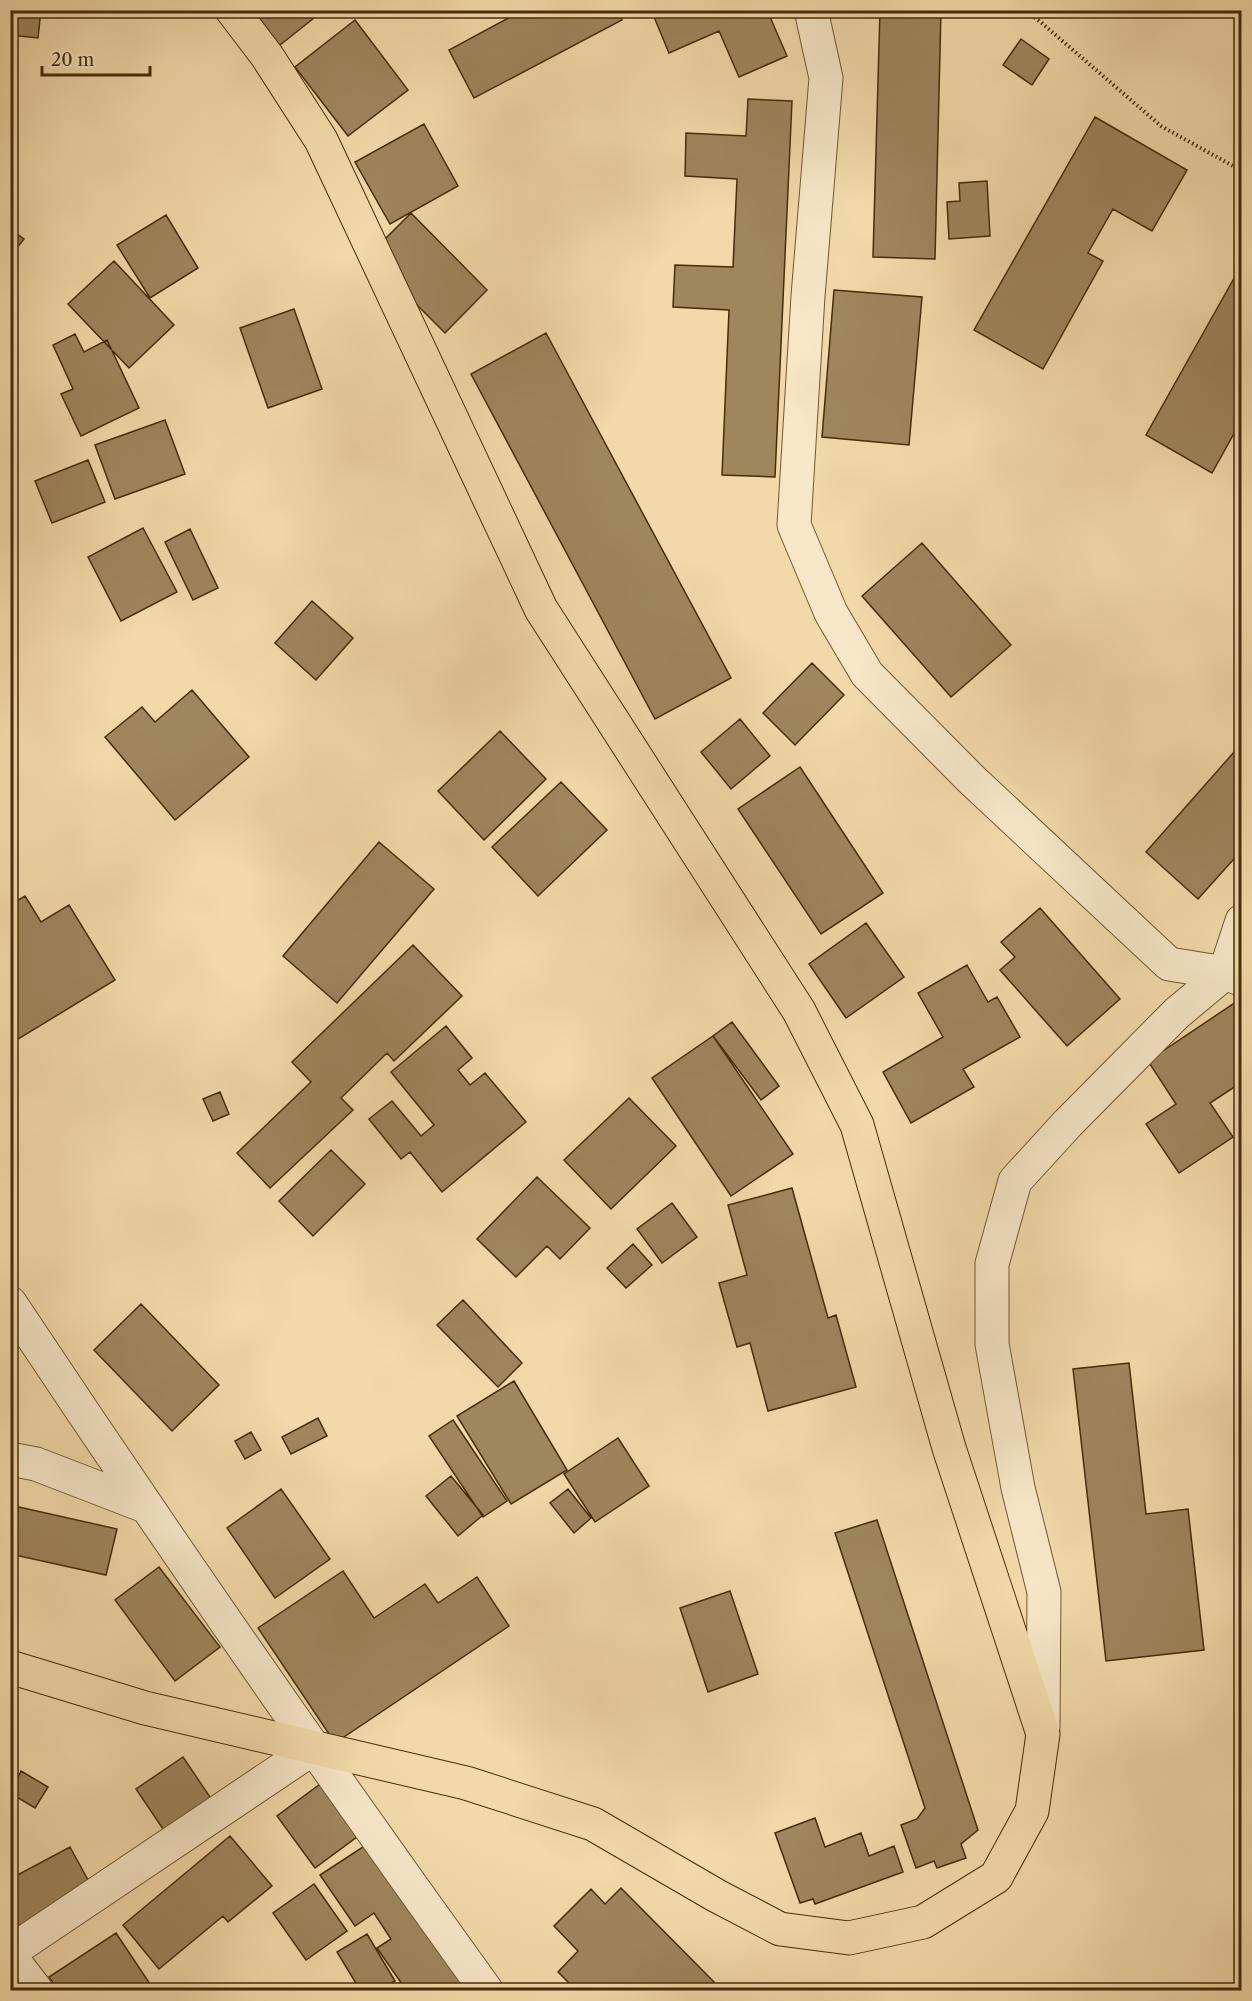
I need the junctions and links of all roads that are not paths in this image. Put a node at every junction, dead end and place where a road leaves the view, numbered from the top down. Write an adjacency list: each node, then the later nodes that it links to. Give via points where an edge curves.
1 (232, 10): 9 (main road, via 321,140 542,609 799,1011 857,1125 949,1448)
2 (811, 10): 4 (street, via 826,78 794,525 831,614 867,674 971,779 1161,957 1169,964)
3 (1242, 921): 4 (street)
4 (1233, 977): 9 (street, via 1177,1013 1015,1181 992,1264 992,1344 1018,1488 1044,1592)
5 (10, 1303): 7 (street)
6 (10, 1459): 7 (street, via 36,1464)
7 (145, 1506): 10 (street)
8 (10, 1667): 10 (main road, via 145,1708)
9 (1043, 1734): 10 (main road, via 1032,1811 996,1877 923,1922 849,1938 780,1929 593,1824 466,1783)
10 (312, 1749): 11 (street); 13 (street)
11 (10, 1954): 12 (street)
12 (36, 1990)
13 (486, 1990)

